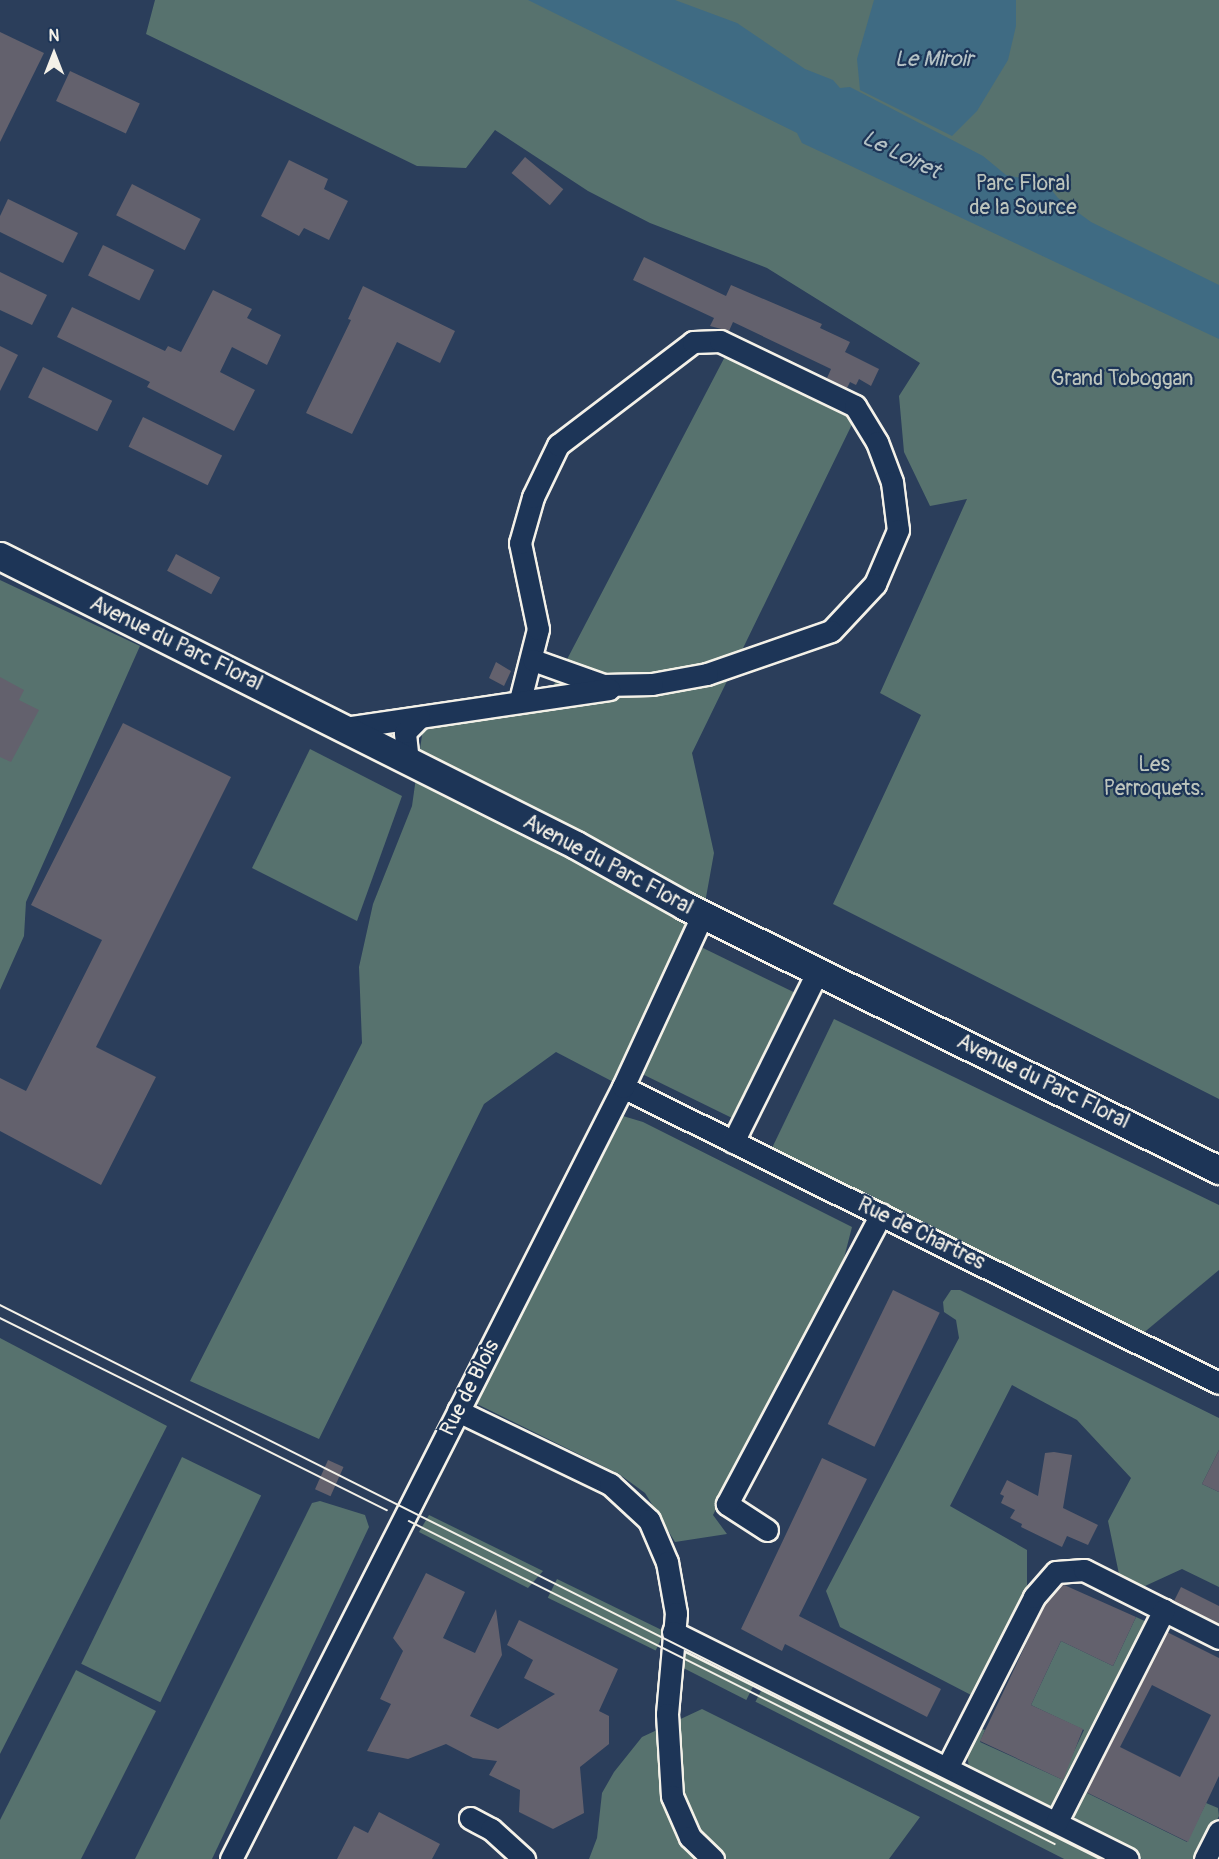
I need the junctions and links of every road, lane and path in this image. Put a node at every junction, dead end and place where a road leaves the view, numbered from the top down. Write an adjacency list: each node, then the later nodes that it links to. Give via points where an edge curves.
1 (0, 556): 6 (main road, Avenue du Parc Floral)
2 (533, 660): 3 (street, via 603,685); 3 (street, via 538,629 520,543 533,497 558,445 693,342 720,341 855,406 877,442 892,482 898,530 875,585 831,631 707,674); 4 (street)
3 (652, 684): 4 (street)
4 (520, 700): 5 (street)
5 (419, 717): 6 (street); 7 (street, via 405,732)
6 (345, 728): 7 (main road, Avenue du Parc Floral)
7 (408, 762): 8 (main road, Avenue du Parc Floral, via 576,845)
8 (703, 914): 9 (main road, Avenue du Parc Floral); 10 (street, Rue de Blois)
9 (818, 971): 11 (street); 12 (main road, Avenue du Parc Floral)
10 (623, 1087): 11 (street, Rue de Chartres); 15 (street, Rue de Blois)
11 (734, 1142): 13 (street, Rue de Chartres)
12 (1219, 1170)
13 (881, 1214): 14 (street, Rue de Chartres); 16 (street, via 727,1504)
14 (1219, 1383)
15 (458, 1411): 18 (street, via 610,1484 649,1520 667,1562 676,1613); 24 (street, Rue de Blois)
16 (766, 1530)
17 (1164, 1610): 19 (street); 20 (street, via 1084,1570 1056,1572 1034,1597); 22 (street)
18 (673, 1632): 20 (street); 26 (street, via 667,1714 672,1796 690,1837)
19 (1219, 1638)
20 (947, 1768): 22 (street)
21 (470, 1818): 25 (street, via 490,1829)
22 (1056, 1823): 27 (street)
23 (1219, 1831): 28 (street)
24 (231, 1859)
25 (524, 1859)
26 (713, 1859)
27 (1128, 1859)
28 (1205, 1859)

